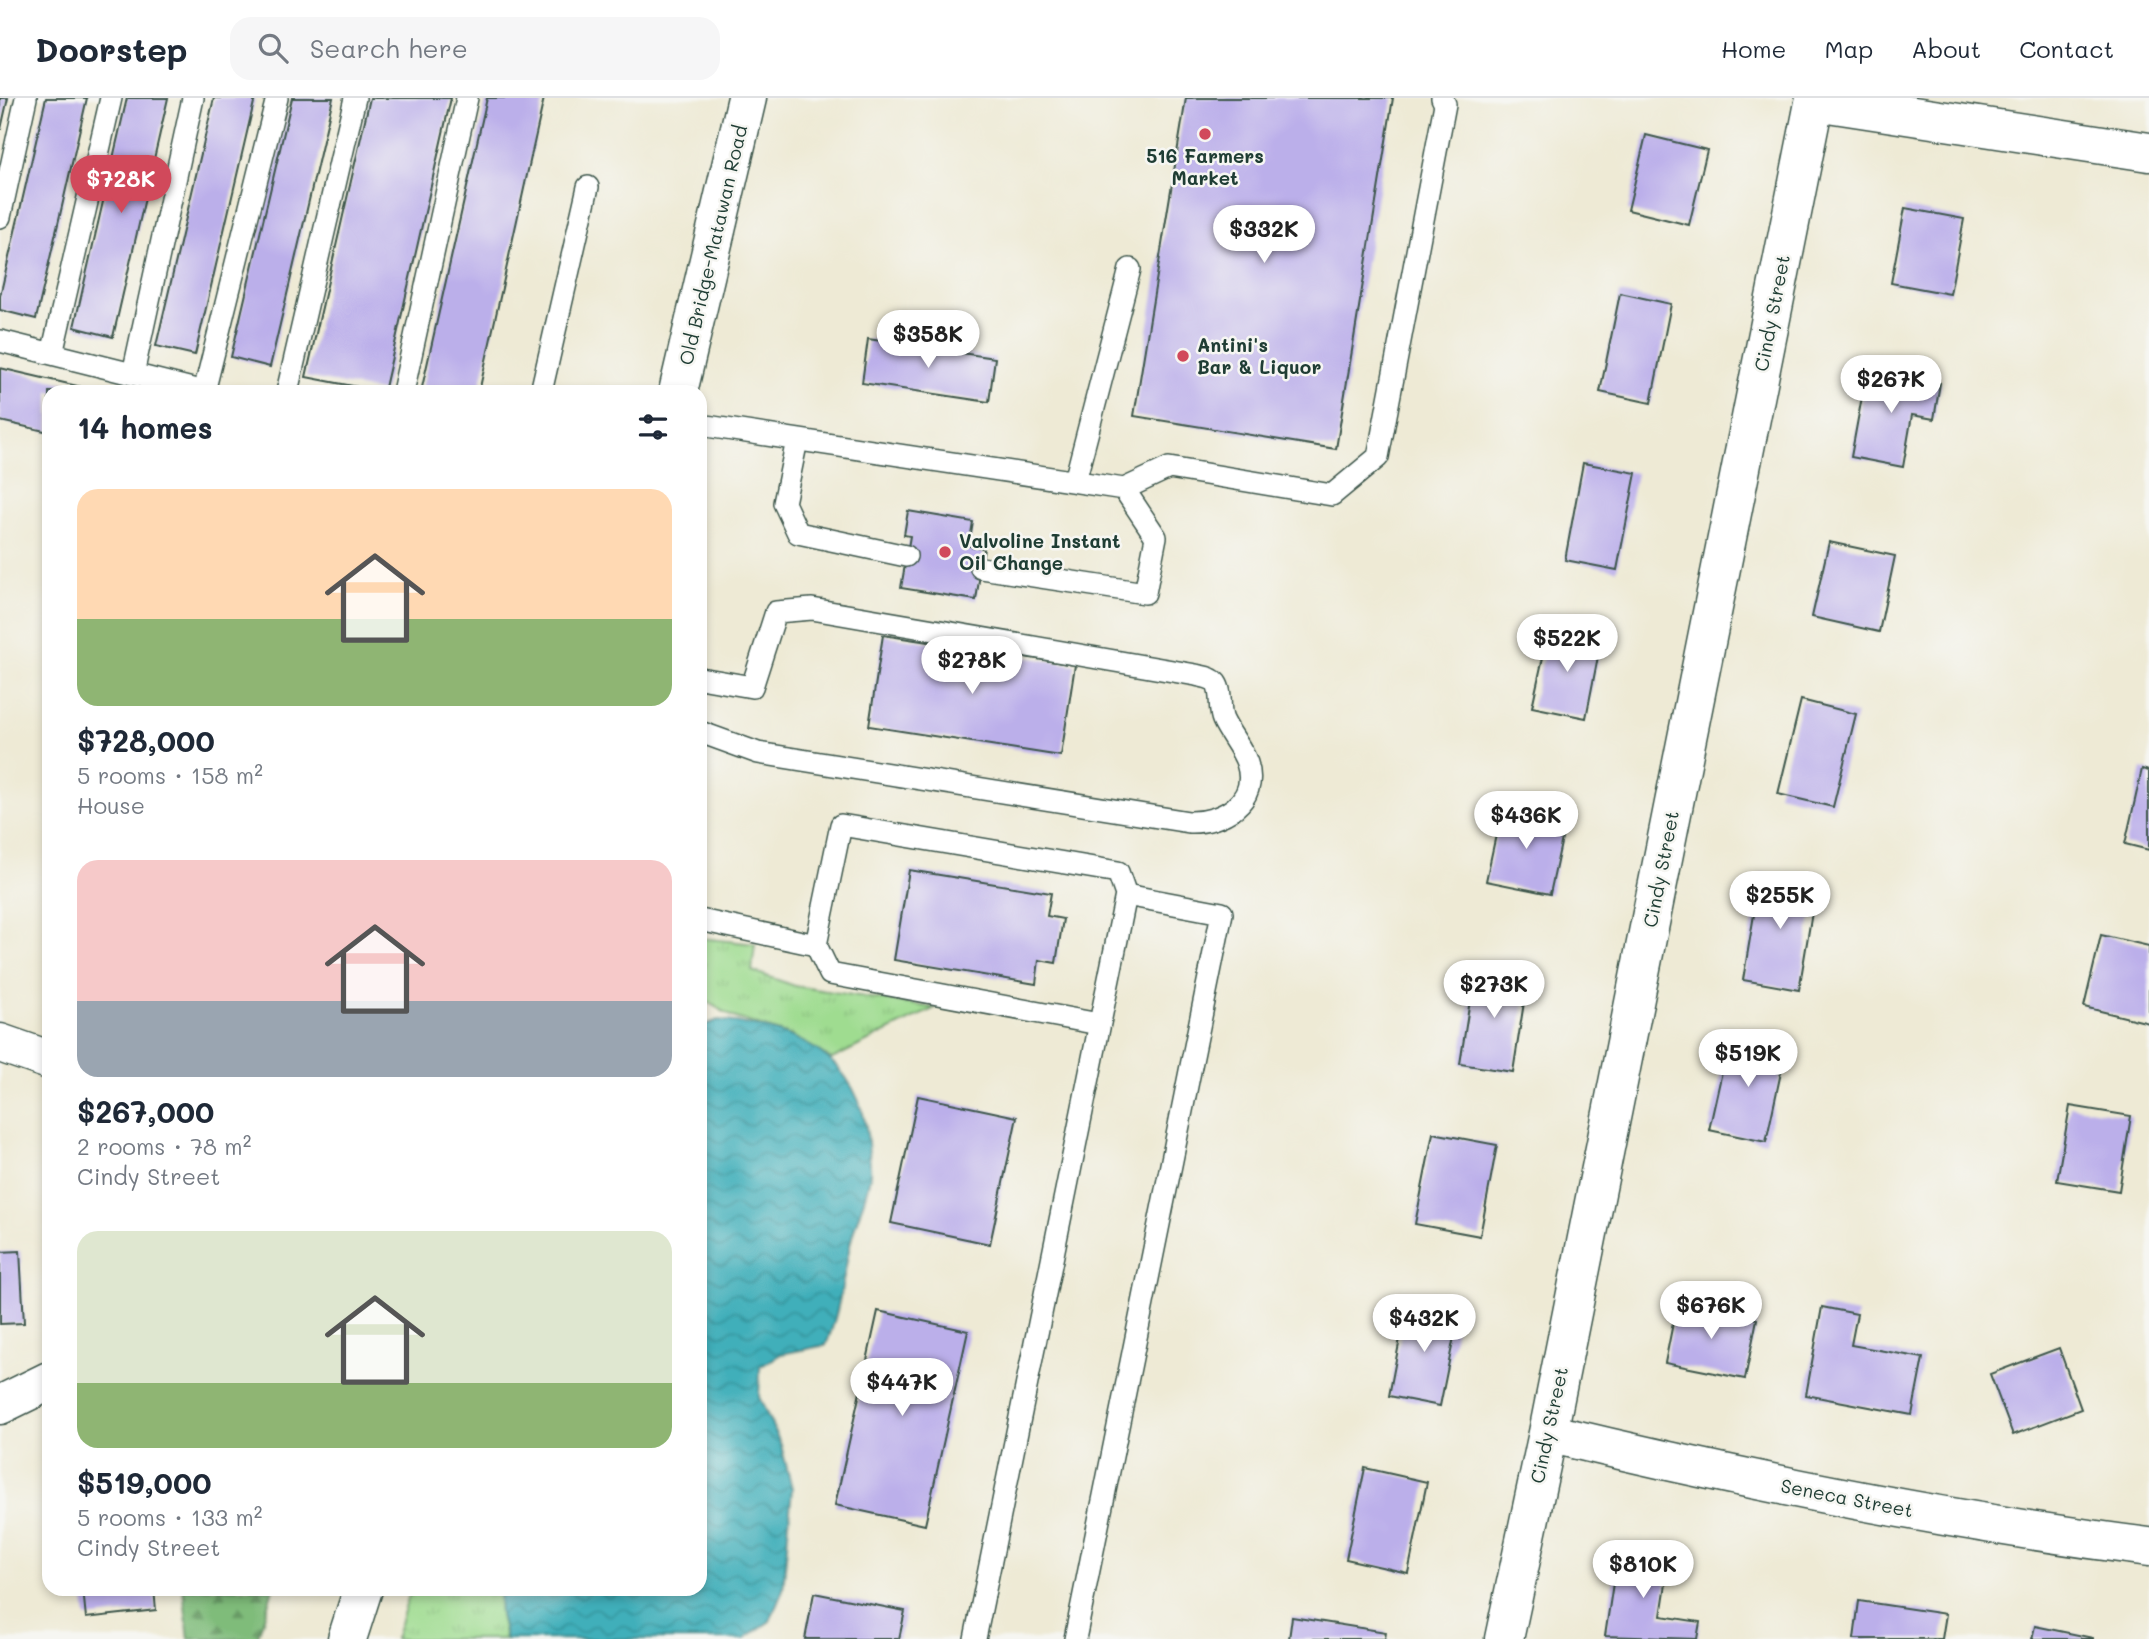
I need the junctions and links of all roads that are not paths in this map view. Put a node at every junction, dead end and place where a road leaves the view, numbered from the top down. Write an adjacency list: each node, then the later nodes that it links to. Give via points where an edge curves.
1 (26, 98): 12 (lane)
2 (111, 98): 15 (lane)
3 (193, 98): 16 (lane)
4 (277, 98): 18 (lane)
5 (355, 98): 19 (lane)
6 (467, 98): 20 (lane)
7 (747, 98): 22 (street, Old Bridge-Matawan Road)
8 (1441, 98): 26 (lane, via 1445,104 1378,457 1332,495 1169,468)
9 (1815, 100): 10 (street); 39 (street, Cindy Street)
10 (2149, 152)
11 (588, 187): 21 (lane)
12 (0, 217)
13 (1130, 269): 25 (lane)
14 (0, 341): 15 (lane)
15 (52, 354): 16 (lane)
16 (134, 374): 17 (lane)
17 (177, 385)
18 (206, 385)
19 (288, 385)
20 (405, 385)
21 (543, 385)
22 (680, 385)
23 (707, 426): 24 (lane)
24 (797, 440): 25 (lane); 27 (lane, via 784,503 799,533)
25 (1075, 481): 26 (lane)
26 (1124, 489): 28 (lane, via 1156,537 1145,593)
27 (906, 556)
28 (981, 568)
29 (707, 679): 30 (lane, via 752,687 776,612 812,609 1196,675 1217,685 1222,718 1248,764 1248,781 1244,796 1220,819 1189,822 758,753)
30 (707, 735)
31 (1126, 895): 33 (lane, via 1118,872 841,825); 34 (lane); 44 (lane, via 1222,913)
32 (707, 922): 33 (lane)
33 (816, 946): 34 (lane, via 830,974)
34 (1099, 1024): 43 (lane)
35 (0, 1043): 36 (street)
36 (42, 1058)
37 (42, 1384): 38 (street)
38 (0, 1405)
39 (1548, 1433): 40 (street, Seneca Street, via 1867,1503); 45 (street, Cindy Street)
40 (2149, 1547)
41 (361, 1596): 42 (street)
42 (347, 1639)
43 (975, 1639)
44 (1075, 1639)
45 (1504, 1639)

